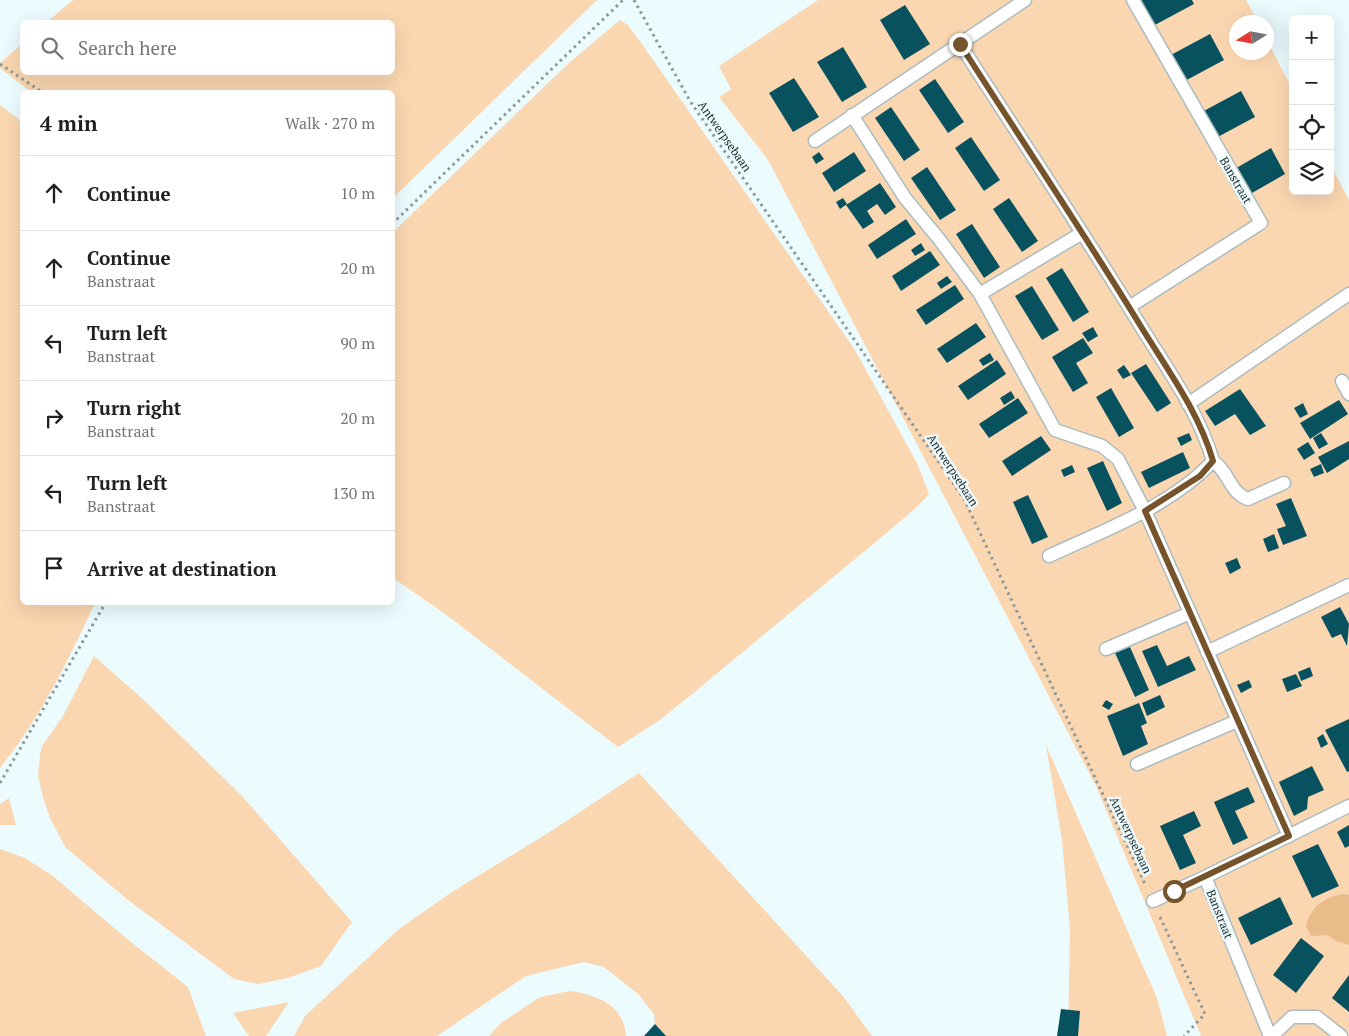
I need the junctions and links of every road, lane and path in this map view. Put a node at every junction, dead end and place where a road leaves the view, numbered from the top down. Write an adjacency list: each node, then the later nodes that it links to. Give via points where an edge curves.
1 (622, 0): 10 (path)
2 (634, 0): 33 (path, Antwerpsebaan, via 690,101 964,499)
3 (1025, 0): 5 (lane)
4 (1133, 0): 14 (lane, Banstraat, via 1261,223)
5 (960, 44): 8 (lane); 11 (lane)
6 (0, 64): 7 (path)
7 (39, 90)
8 (852, 115): 9 (lane); 12 (lane, via 905,198)
9 (814, 141)
10 (395, 221)
11 (1082, 233): 12 (lane); 14 (lane)
12 (980, 294): 20 (lane, via 1055,430 1102,446 1118,459)
13 (1349, 294): 17 (lane)
14 (1129, 307): 17 (lane)
15 (1342, 381): 16 (lane)
16 (1349, 394)
17 (1188, 404): 18 (lane, via 1206,435)
18 (1213, 461): 19 (lane, via 1221,467 1238,495 1248,499); 20 (lane, via 1200,476)
19 (1284, 484)
20 (1145, 511): 21 (lane); 24 (lane)
21 (1049, 556)
22 (1349, 585): 26 (lane)
23 (104, 605): 29 (path)
24 (1190, 613): 25 (lane); 26 (lane)
25 (1106, 649)
26 (1207, 652): 27 (lane)
27 (1238, 721): 28 (lane); 31 (lane)
28 (1138, 764)
29 (0, 783)
30 (1349, 806): 31 (lane, Banstraat)
31 (1289, 836): 32 (lane, Banstraat)
32 (1206, 877): 33 (lane); 35 (lane, Banstraat)
33 (1152, 901): 34 (path, Antwerpsebaan, via 1205,1014)
34 (1184, 1036)
35 (1271, 1036): 36 (lane, Banstraat, via 1292,1017 1317,1016)
36 (1342, 1036)

